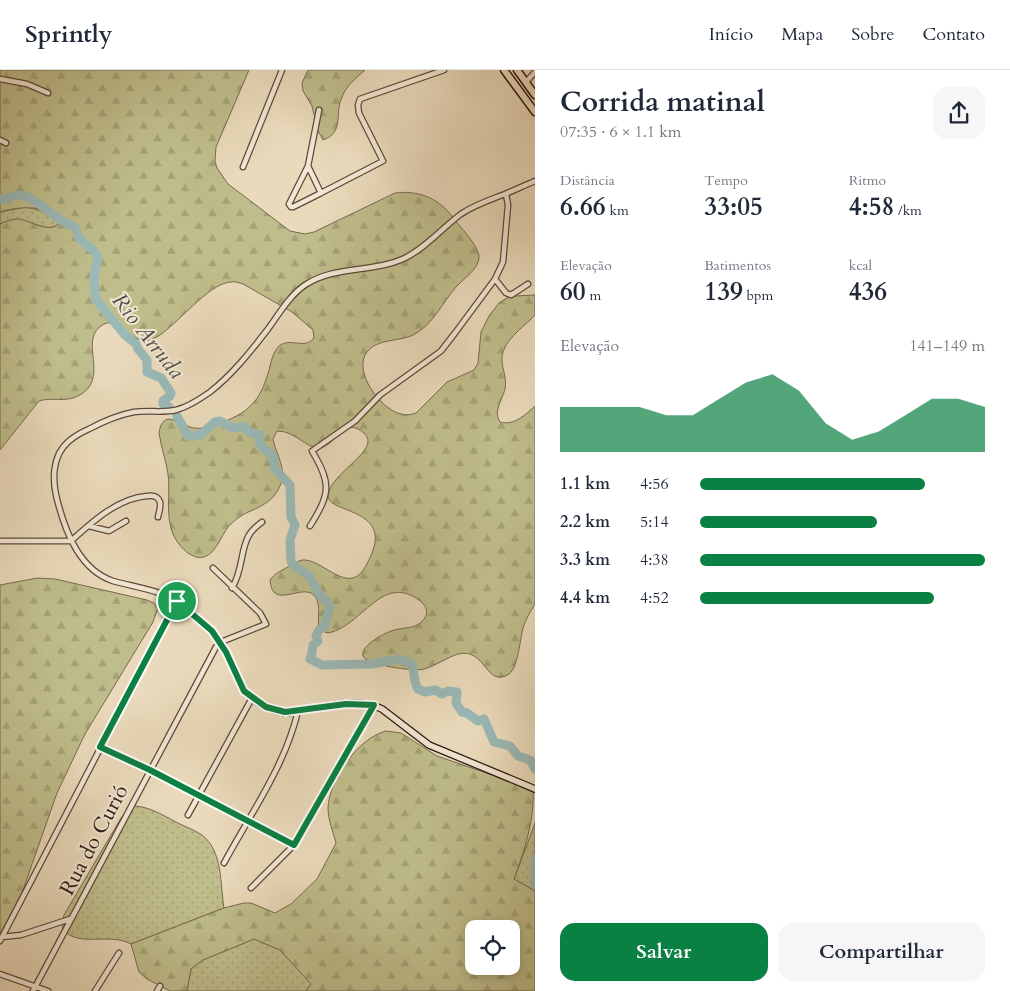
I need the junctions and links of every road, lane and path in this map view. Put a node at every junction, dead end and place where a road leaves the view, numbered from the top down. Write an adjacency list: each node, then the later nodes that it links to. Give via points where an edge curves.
1 (282, 70): 15 (street)
2 (444, 70): 17 (street, via 360,99 359,113 384,161)
3 (504, 70): 11 (main road)
4 (517, 70): 7 (main road)
5 (535, 72): 7 (street)
6 (0, 79): 8 (street, via 28,84)
7 (526, 82): 9 (main road)
8 (48, 93)
9 (535, 95)
10 (319, 110): 14 (street)
11 (535, 112)
12 (0, 140): 13 (street)
13 (6, 143)
14 (308, 166): 17 (street); 17 (street, via 289,204 293,207)
15 (243, 167)
16 (535, 181): 18 (street)
17 (321, 193)
18 (506, 194): 19 (street, via 503,262); 27 (street, via 462,213 423,247 404,258 385,265 324,276 305,285 286,303 223,380 188,405 167,411 122,414 66,442 56,461 54,489)
19 (495, 279): 20 (street, via 511,295); 25 (street, via 441,351 380,395 355,421 312,452 327,484)
20 (528, 284)
21 (158, 517): 24 (street, via 159,499 142,496 125,502)
22 (126, 521): 24 (street, via 109,531)
23 (262, 522): 29 (street, via 248,538)
24 (89, 526): 27 (street)
25 (310, 526)
26 (0, 541): 27 (street)
27 (71, 541): 30 (street, via 88,565 103,577)
28 (212, 568): 29 (street)
29 (232, 588): 31 (street, via 260,613 266,624)
30 (177, 601): 31 (street); 36 (street)
31 (221, 642): 32 (street, via 237,680); 37 (street, Rua do Curió)
32 (252, 698): 35 (street, via 266,707); 39 (street)
33 (374, 705): 34 (street, via 346,704); 38 (street, via 429,745); 42 (street)
34 (298, 711): 35 (street); 41 (street, via 293,735 281,761)
35 (285, 712)
36 (100, 747): 37 (street); 46 (street)
37 (150, 770): 39 (street); 45 (street, Rua do Curió)
38 (535, 789)
39 (198, 796): 40 (street); 41 (street)
40 (188, 815)
41 (247, 821): 42 (street); 43 (street)
42 (294, 845): 44 (street)
43 (224, 863)
44 (251, 888)
45 (71, 919): 46 (street); 50 (street, Rua do Curió)
46 (1, 939)
47 (119, 953): 52 (street)
48 (0, 974): 50 (street)
49 (160, 986): 53 (street)
50 (34, 988): 51 (street)
51 (48, 991)
52 (95, 991)
53 (157, 991)

